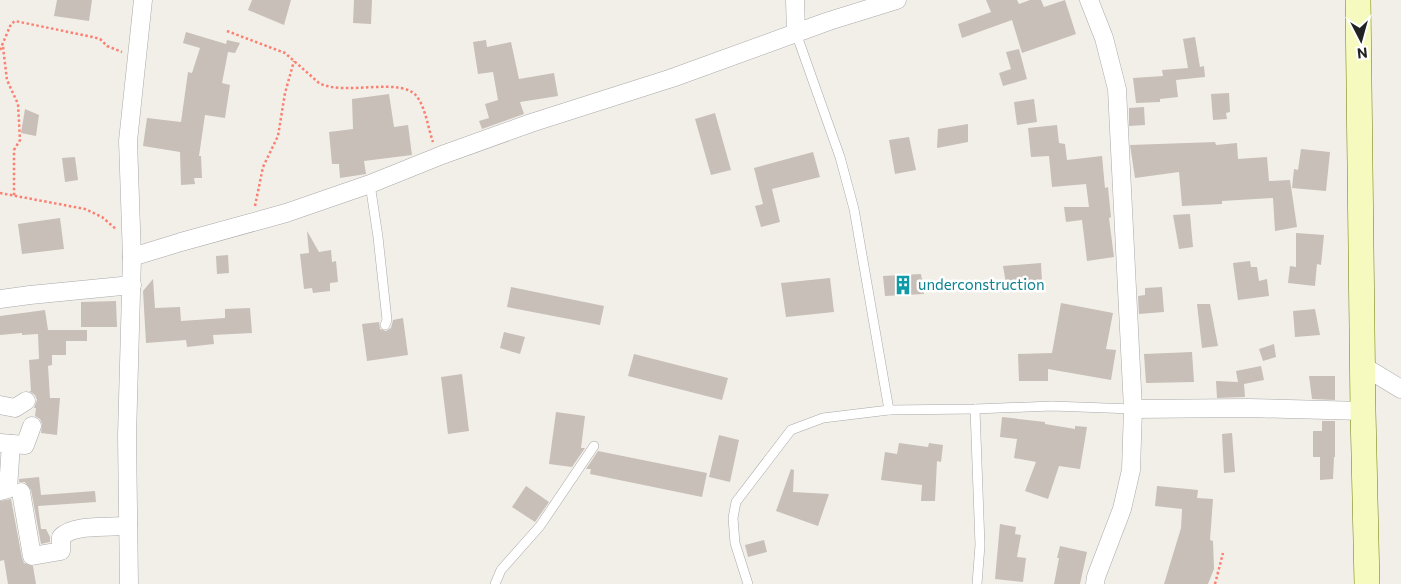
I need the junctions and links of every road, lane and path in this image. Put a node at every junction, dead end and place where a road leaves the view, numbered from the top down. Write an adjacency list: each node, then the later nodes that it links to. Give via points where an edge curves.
1 (143, 0): 10 (street)
2 (795, 0): 7 (street)
3 (897, 0): 7 (street)
4 (1089, 0): 26 (street, via 1104,38 1117,89)
5 (1358, 0): 21 (main road)
6 (227, 31): 11 (path, via 286,54)
7 (796, 33): 12 (street); 27 (lane, via 840,157 854,209)
8 (3, 46): 9 (path); 10 (path, via 10,24 15,21 100,39 107,46); 15 (path, via 8,80 18,104 20,140 14,150)
9 (0, 50)
10 (137, 58): 17 (street, via 128,141)
11 (294, 62): 12 (path, via 319,84 334,89 400,87 410,90 420,100 434,144); 16 (path, via 278,136 263,167)
12 (442, 155): 13 (street)
13 (370, 184): 16 (street); 20 (lane, via 387,320)
14 (0, 193): 15 (path)
15 (14, 196): 17 (path, via 85,209 102,218)
16 (252, 222): 17 (street, via 181,242)
17 (132, 249): 18 (street)
18 (132, 285): 19 (street); 34 (street)
19 (0, 300)
20 (385, 325)
21 (1363, 366): 22 (street); 28 (main road)
22 (1401, 389)
23 (26, 401): 24 (street, via 15,408)
24 (0, 405)
25 (975, 409): 26 (lane, via 1052,406); 27 (lane); 39 (lane, via 980,545)
26 (1133, 409): 28 (street); 40 (street, via 1131,470 1122,510)
27 (889, 410): 38 (lane, via 823,418 791,430 736,502 733,518 736,543)
28 (1363, 411): 42 (main road)
29 (32, 426): 30 (street, via 26,445)
30 (6, 443): 32 (street, via 8,489)
31 (594, 446): 37 (lane, via 540,526 501,570)
32 (0, 491)
33 (21, 492): 34 (street, via 32,556 61,551 60,536 65,532)
34 (128, 525): 36 (street)
35 (1223, 553): 41 (path)
36 (129, 584)
37 (495, 584)
38 (748, 584)
39 (977, 584)
40 (1095, 584)
41 (1215, 584)
42 (1367, 584)

